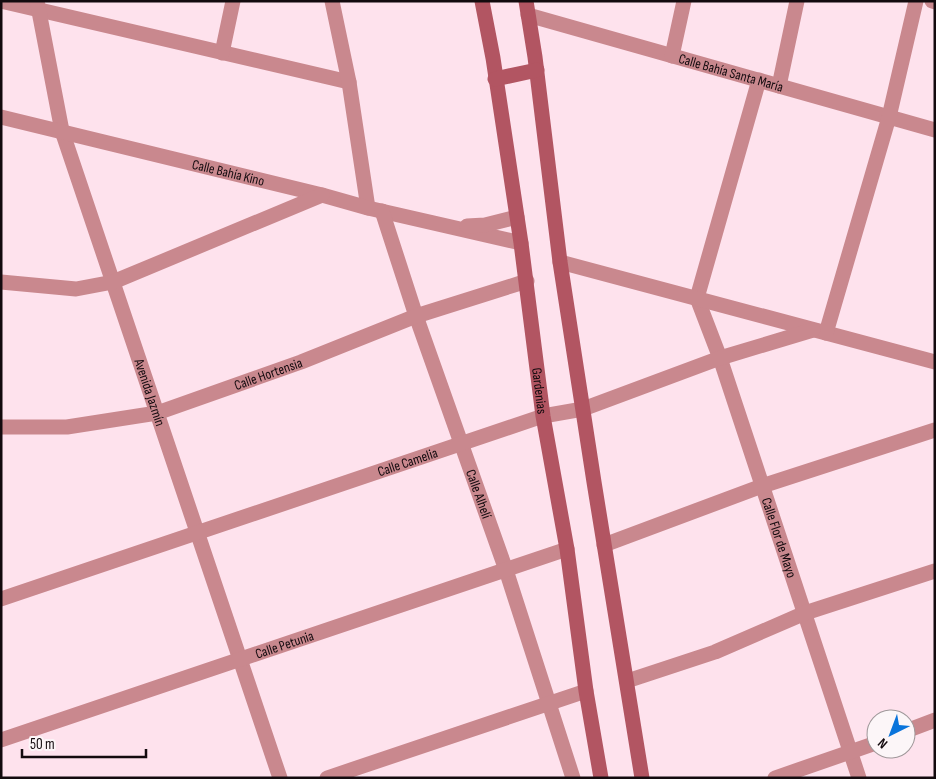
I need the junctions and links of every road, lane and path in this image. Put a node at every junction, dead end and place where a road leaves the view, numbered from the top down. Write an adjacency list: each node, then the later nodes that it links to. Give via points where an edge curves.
1 (1, 1): 8 (street)
2 (233, 1): 10 (street)
3 (332, 1): 15 (street, Calle Alhelí)
4 (482, 1): 13 (street, Gardenias)
5 (684, 1): 11 (street)
6 (797, 1): 16 (street)
7 (916, 1): 18 (street)
8 (37, 5): 10 (street); 20 (street, Avenida Jazmín)
9 (527, 8): 11 (street, Calle Bahía Santa María); 12 (street)
10 (222, 53): 15 (street)
11 (672, 56): 14 (street, Calle Bahía Santa María)
12 (537, 70): 13 (street); 26 (street)
13 (495, 79): 23 (street, Gardenias)
14 (758, 80): 16 (street, Calle Bahía Santa María); 30 (street)
15 (348, 82): 22 (street, Calle Alhelí)
16 (779, 86): 18 (street, Calle Bahía Santa María)
17 (1, 117): 20 (street, Calle Bahía Kino)
18 (889, 117): 19 (street, Calle Bahía Santa María); 32 (street)
19 (935, 130)
20 (62, 131): 21 (street, Calle Bahía Kino); 29 (street, Avenida Jazmín)
21 (322, 195): 22 (street, Calle Bahía Kino); 29 (street)
22 (375, 210): 24 (street, Calle Bahía Kino); 31 (street, Calle Alhelí)
23 (517, 218): 24 (street, Calle Bahía Kino); 25 (street, Gardenias)
24 (454, 227): 25 (street, Calle Bahía Kino)
25 (521, 243): 27 (street, Gardenias)
26 (560, 262): 30 (street); 35 (street)
27 (527, 281): 31 (street, Calle Hortensia); 37 (street, Gardenias)
28 (1, 282): 29 (street, via 76,289)
29 (112, 282): 36 (street, Avenida Jazmín)
30 (698, 298): 32 (street); 33 (street, Calle Flor de Mayo)
31 (416, 316): 36 (street, Calle Hortensia, via 301,362); 40 (street, Calle Alhelí)
32 (819, 331): 33 (street, Calle Camelia); 34 (street)
33 (720, 358): 35 (street, Calle Camelia); 41 (street, Calle Flor de Mayo)
34 (935, 362)
35 (583, 409): 37 (street, Calle Camelia); 43 (street)
36 (157, 412): 38 (street, Calle Hortensia, via 67,427); 42 (street, Avenida Jazmín)
37 (543, 416): 40 (street, Calle Camelia); 44 (street, Gardenias)
38 (1, 427)
39 (935, 430): 41 (street)
40 (462, 444): 42 (street, Calle Camelia); 45 (street, Calle Alhelí)
41 (762, 486): 43 (street); 48 (street, Calle Flor de Mayo)
42 (197, 533): 47 (street, Calle Camelia); 49 (street, Avenida Jazmín)
43 (604, 545): 50 (street)
44 (567, 549): 45 (street, Calle Petunia); 51 (street, Gardenias)
45 (506, 570): 49 (street, Calle Petunia); 52 (street, Calle Alhelí)
46 (935, 571): 48 (street)
47 (1, 599)
48 (805, 613): 50 (street, via 714,652); 57 (street, Calle Flor de Mayo)
49 (240, 659): 55 (street, Calle Petunia); 58 (street, Avenida Jazmín)
50 (627, 681): 62 (street)
51 (586, 691): 52 (street); 61 (street, Gardenias)
52 (548, 703): 59 (street); 60 (street, Calle Alhelí)
53 (935, 720): 54 (street)
54 (916, 727)
55 (1, 740)
56 (866, 747): 57 (street)
57 (851, 753): 63 (street); 64 (street, Calle Flor de Mayo)
58 (280, 778)
59 (327, 778)
60 (573, 778)
61 (601, 778)
62 (642, 778)
63 (775, 778)
64 (859, 778)

